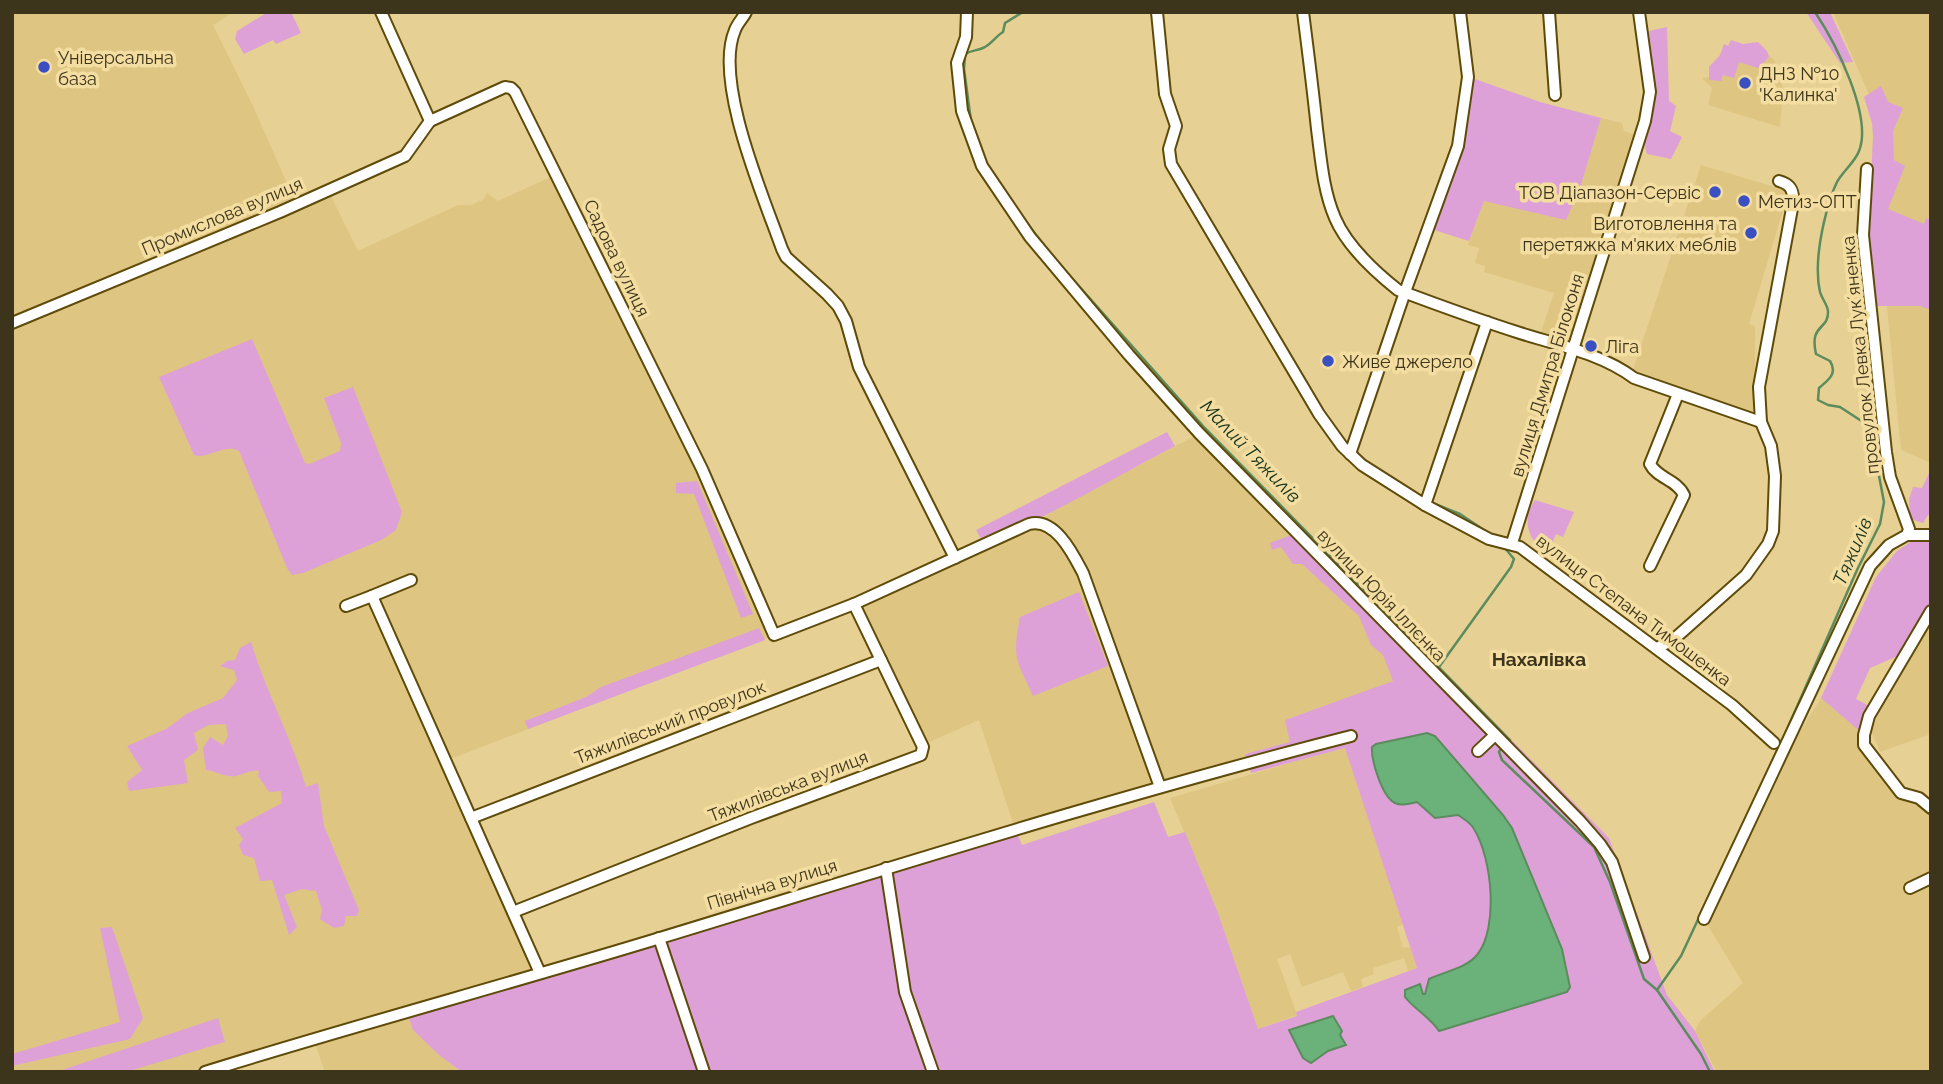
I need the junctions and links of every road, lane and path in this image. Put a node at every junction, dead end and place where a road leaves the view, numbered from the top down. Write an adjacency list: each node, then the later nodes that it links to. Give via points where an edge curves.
1 (381, 12): 10 (street)
2 (747, 12): 24 (street, via 731,47 735,114 782,249 838,306 859,368)
3 (967, 12): 33 (street, вулиця Юрія Іллєнка, via 966,37 957,63 962,111 982,166 1030,237 1199,433)
4 (1157, 12): 19 (street, вулиця Степана Тимошенка, via 1165,94 1176,126 1169,149 1171,164 1319,414)
5 (1303, 12): 13 (street, via 1325,189 1336,220 1357,251 1390,284)
6 (1460, 12): 13 (street, via 1468,77 1458,146)
7 (1549, 12): 9 (street)
8 (1639, 12): 16 (street, вулиця Дмитра Білоконя, via 1650,92 1645,121)
9 (1555, 95)
10 (430, 121): 15 (street, Промислова вулиця, via 405,156); 28 (street, Садова вулиця, via 505,88 515,92 702,469 774,635)
11 (1867, 169): 22 (street, провулок Левка Лукʼяненка, via 1863,235 1883,425 1890,477 1909,529)
12 (1779, 181): 18 (street, via 1794,194 1759,387)
13 (1405, 292): 14 (street); 19 (street)
14 (1487, 322): 16 (street); 20 (street)
15 (12, 323)
16 (1574, 350): 17 (street); 23 (street, вулиця Дмитра Білоконя)
17 (1678, 394): 18 (street); 25 (street, via 1650,464 1684,495)
18 (1761, 422): 31 (street, via 1771,446 1775,475 1769,544 1727,594)
19 (1350, 454): 20 (street, вулиця Степана Тимошенка)
20 (1425, 505): 23 (street, вулиця Степана Тимошенка, via 1489,539)
21 (1931, 534): 22 (street)
22 (1907, 535): 44 (street, via 1889,545 1870,566)
23 (1512, 543): 31 (street, вулиця Степана Тимошенка)
24 (955, 558): 28 (street); 37 (street, via 1036,522 1057,534 1083,573)
25 (1650, 566)
26 (411, 580): 27 (street)
27 (372, 596): 29 (street); 39 (street)
28 (854, 604): 32 (street, Тяжилівська вулиця)
29 (346, 606)
30 (1931, 611): 38 (street, via 1869,716 1864,745 1901,793 1919,798)
31 (1657, 648): 35 (street, вулиця Степана Тимошенка)
32 (881, 660): 39 (street, Тяжилівський провулок); 43 (street, Тяжилівська вулиця, via 923,747 921,755)
33 (1494, 735): 36 (street); 46 (street, вулиця Юрія Іллєнка, via 1604,850)
34 (1352, 736): 37 (street, Північна вулиця)
35 (1774, 743)
36 (1478, 751)
37 (1160, 787): 40 (street, Північна вулиця)
38 (1931, 808)
39 (471, 818): 43 (street)
40 (886, 868): 45 (street, Північна вулиця); 50 (street, via 905,992)
41 (1931, 878): 42 (street)
42 (1910, 888)
43 (513, 912): 47 (street)
44 (1704, 919)
45 (659, 938): 47 (street, Північна вулиця); 49 (street)
46 (1644, 957)
47 (540, 973): 48 (street, Північна вулиця)
48 (205, 1072)
49 (704, 1072)
50 (933, 1072)

